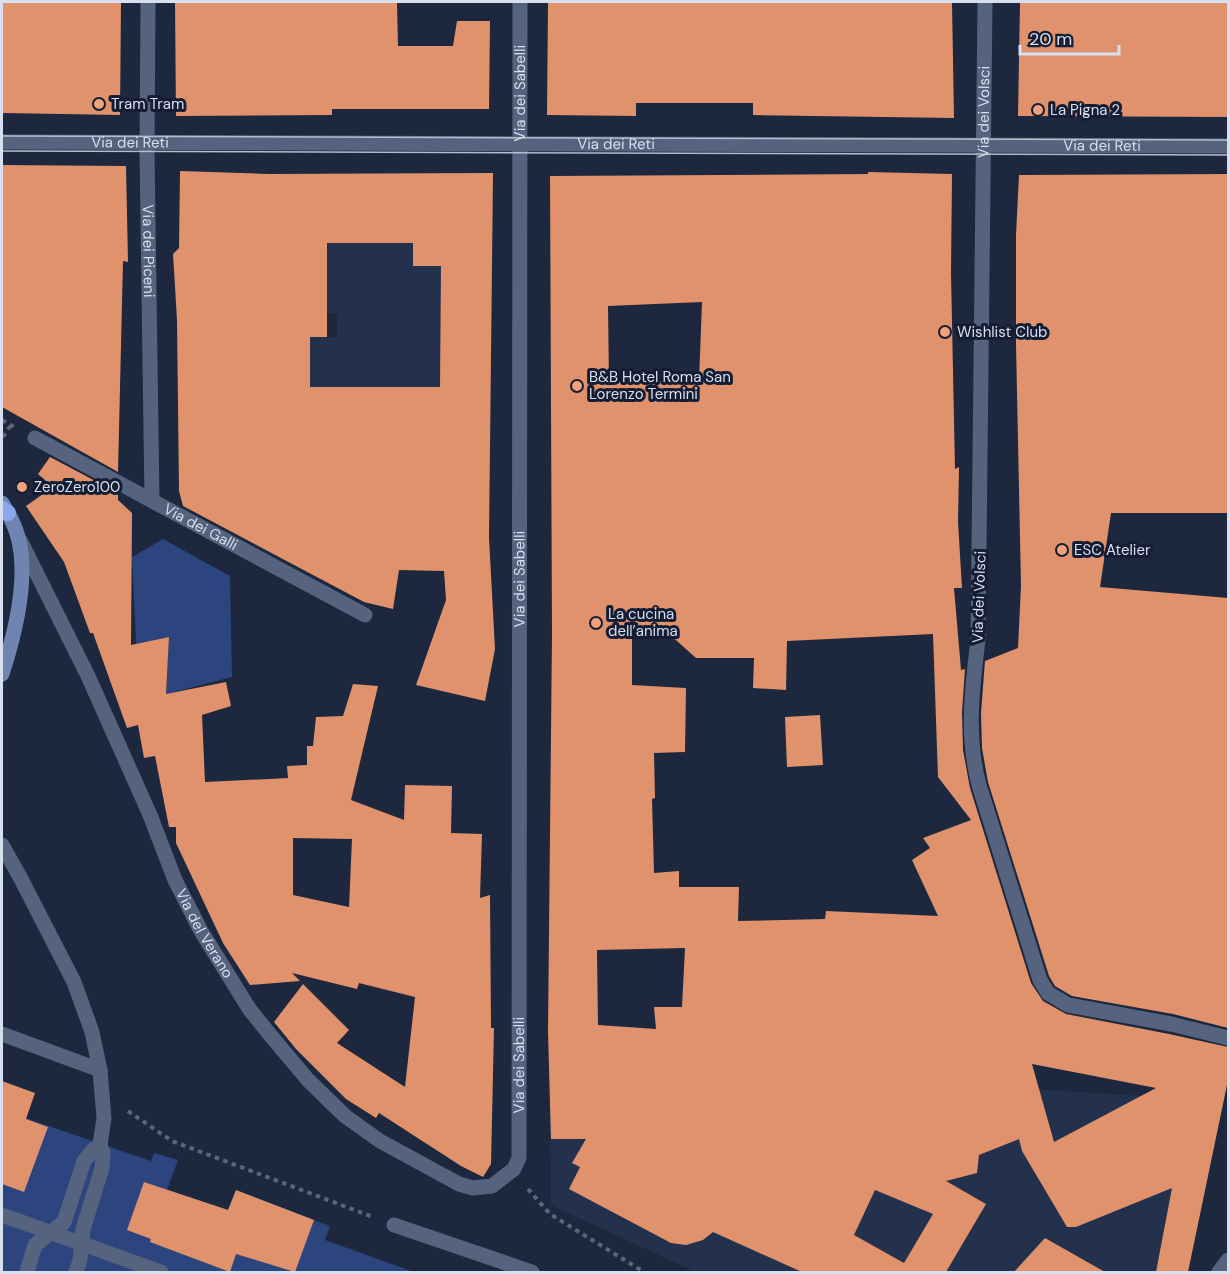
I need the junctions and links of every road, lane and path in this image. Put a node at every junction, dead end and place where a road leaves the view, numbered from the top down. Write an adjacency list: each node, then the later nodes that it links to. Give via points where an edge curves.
1 (148, 2): 5 (street, Via dei Piceni)
2 (520, 2): 6 (street, Via dei Sabelli)
3 (984, 2): 7 (street, Via dei Volsci)
4 (2, 142): 5 (street, Via dei Reti)
5 (147, 142): 6 (street, Via dei Reti); 12 (street, Via dei Piceni)
6 (519, 144): 7 (street, Via dei Reti); 23 (street, Via dei Sabelli)
7 (983, 146): 8 (street, Via dei Reti); 19 (street, Via dei Volsci, via 978,640 971,724 975,769 1040,980 1048,993 1068,1005)
8 (1228, 146)
9 (11, 425): 10 (path)
10 (3, 437)
11 (35, 438): 12 (street, Via dei Galli)
12 (152, 500): 15 (street, Via dei Galli)
13 (4, 508): 14 (main road)
14 (18, 538): 16 (main road, via 20,589); 23 (street, Via del Verano, via 88,676 175,880 216,958 271,1036 345,1116 380,1141 459,1184 472,1188 492,1186 509,1174)
15 (365, 615)
16 (2, 674)
17 (2, 845): 20 (street, via 74,982 92,1032)
18 (2, 1034): 20 (street)
19 (1228, 1038)
20 (100, 1070): 21 (street)
21 (104, 1095): 22 (street); 26 (path, via 172,1141)
22 (100, 1145): 27 (street, via 84,1161 64,1222); 28 (street, via 102,1168)
23 (519, 1158)
24 (528, 1189): 34 (path, via 550,1214)
25 (2, 1215): 27 (street)
26 (394, 1225): 33 (street)
27 (50, 1232): 28 (street); 30 (street, via 35,1245)
28 (82, 1243): 31 (street); 32 (street)
29 (1228, 1260): 35 (street)
30 (27, 1272)
31 (76, 1272)
32 (161, 1272)
33 (532, 1272)
34 (644, 1272)
35 (1219, 1272)

